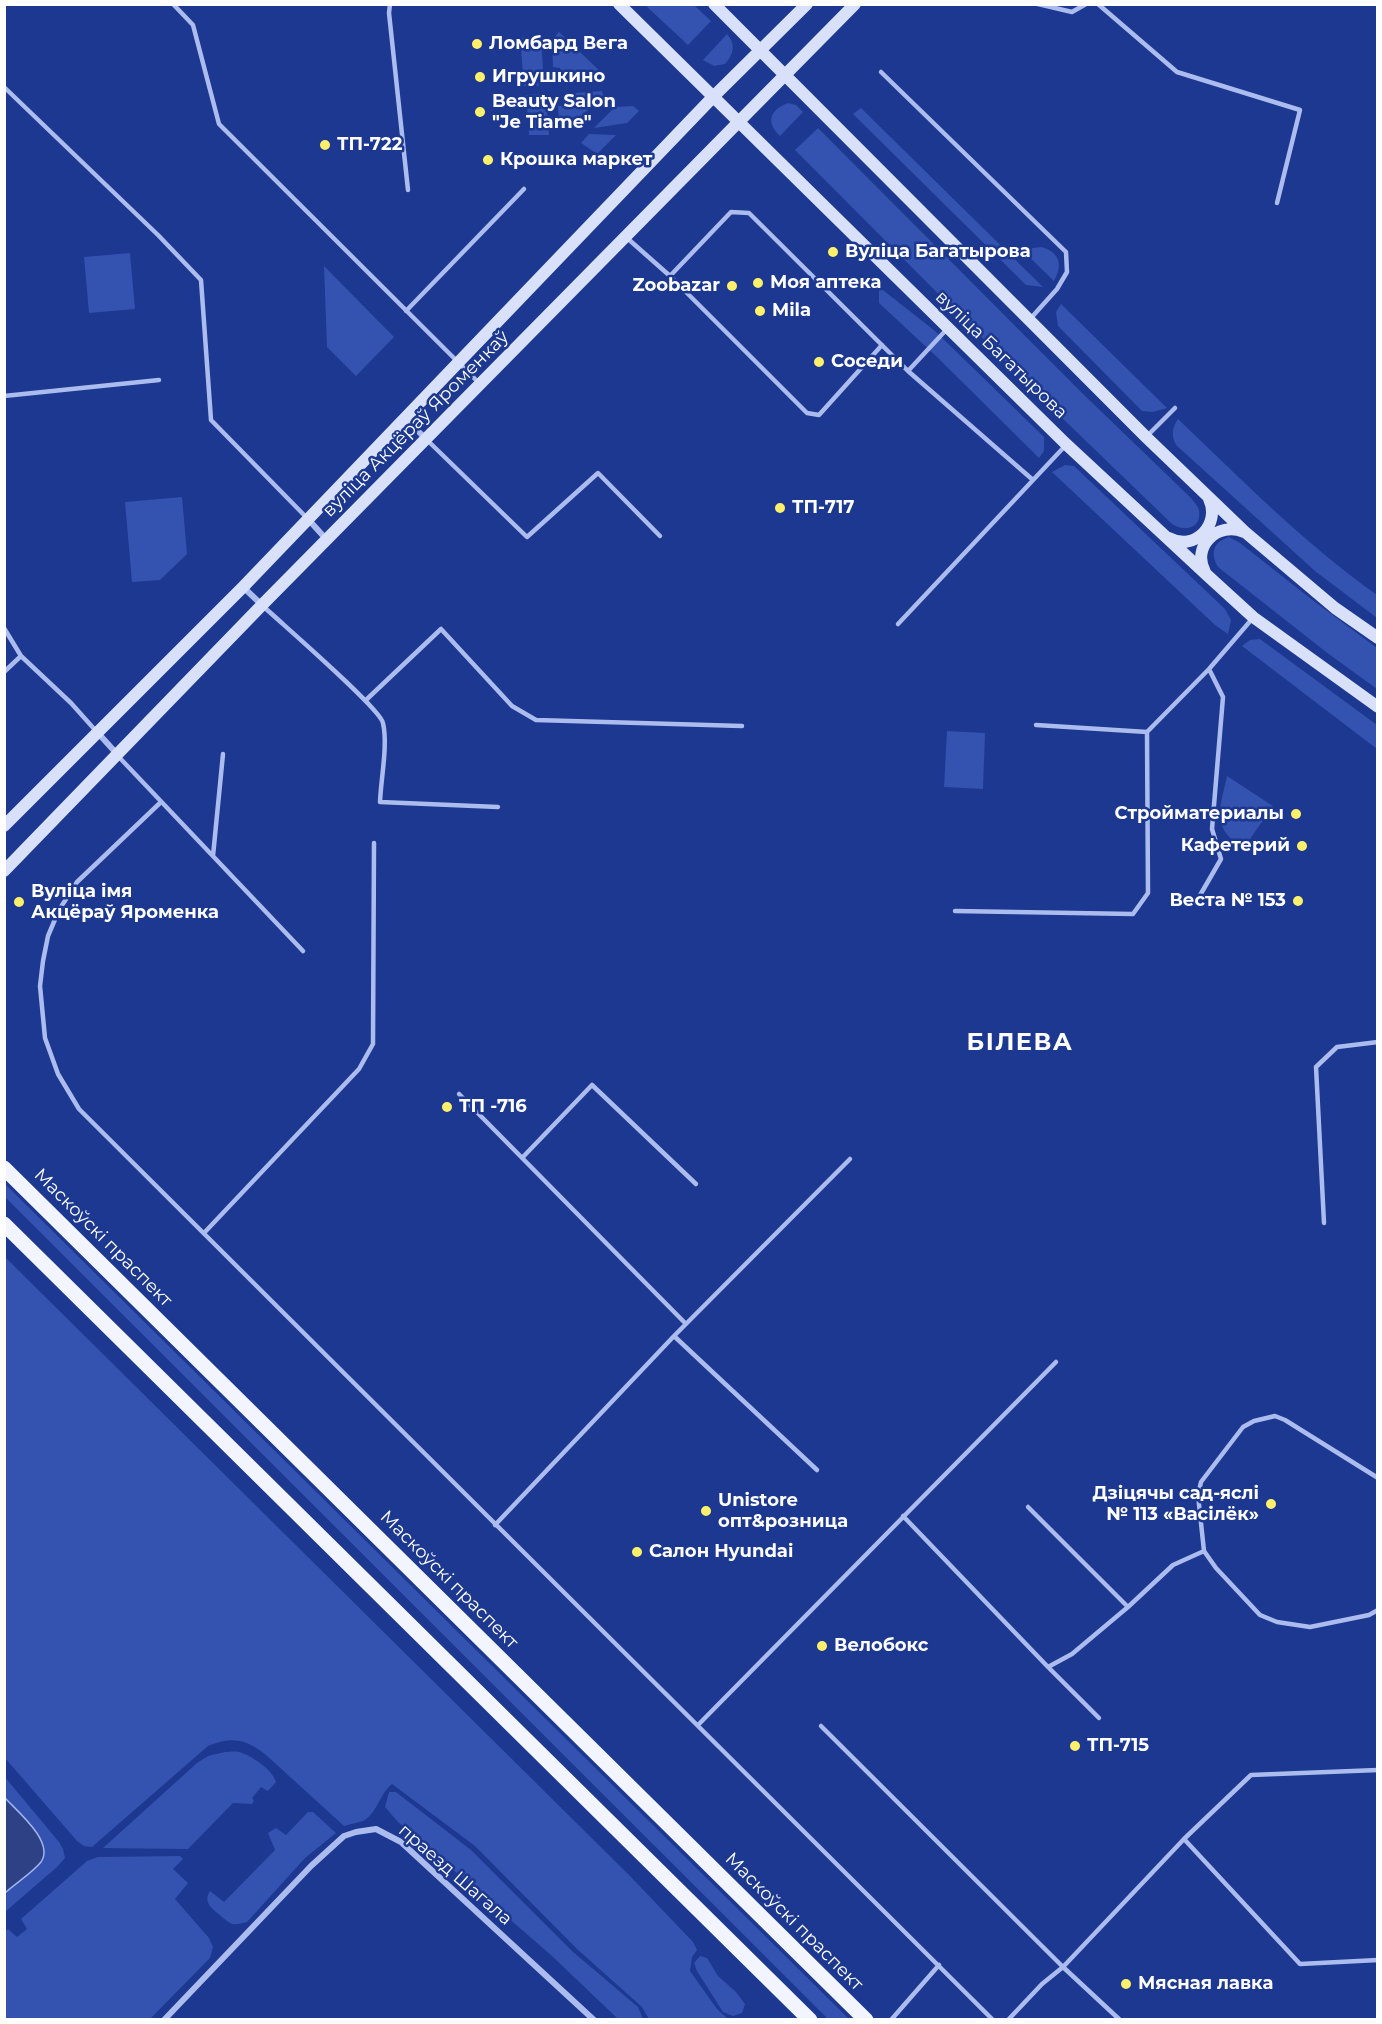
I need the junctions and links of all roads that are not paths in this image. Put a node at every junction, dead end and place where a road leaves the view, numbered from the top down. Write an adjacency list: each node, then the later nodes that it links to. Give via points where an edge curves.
1 (172, 4): 21 (lane, via 192,25 219,124)
2 (390, 4): 17 (lane)
3 (619, 4): 14 (street, вуліца Багатырова)
4 (714, 4): 10 (street)
5 (807, 4): 10 (street, вуліца Акцёраў Яроменкаў)
6 (855, 4): 12 (street, вуліца Акцёраў Яроменкаў)
7 (1038, 4): 8 (lane, via 1072,12)
8 (1086, 4)
9 (1098, 4): 18 (lane, via 1177,72 1300,110)
10 (761, 51): 12 (street); 14 (street, вуліца Акцёраў Яроменкаў)
11 (881, 72): 22 (lane, via 1066,252 1067,272)
12 (785, 75): 15 (street, вуліца Акцёраў Яроменкаў); 22 (street)
13 (4, 87): 37 (lane, via 201,280 211,420)
14 (713, 97): 15 (street, вуліца Багатырова); 25 (street, вуліца Акцёраў Яроменкаў)
15 (739, 123): 19 (street, вуліца Акцёраў Яроменкаў); 23 (street, вуліца Багатырова)
16 (524, 189): 21 (lane)
17 (408, 190)
18 (1277, 203)
19 (626, 237): 20 (lane); 28 (street, вуліца Акцёраў Яроменкаў)
20 (670, 276): 24 (lane, via 731,212 749,213); 24 (lane, via 807,412 819,414)
21 (406, 311): 25 (lane)
22 (1029, 320): 32 (street)
23 (948, 328): 26 (lane); 34 (street, вуліца Багатырова)
24 (882, 345): 26 (lane)
25 (459, 363): 28 (lane); 31 (street, вуліца Акцёраў Яроменкаў)
26 (908, 371): 35 (lane)
27 (159, 380): 29 (lane)
28 (480, 384): 33 (street, вуліца Акцёраў Яроменкаў)
29 (4, 396)
30 (1175, 408): 32 (lane)
31 (405, 418): 33 (street); 37 (street, вуліца Акцёраў Яроменкаў)
32 (1146, 437): 36 (street)
33 (426, 439): 39 (lane, via 527,537 598,473); 41 (street, вуліца Акцёраў Яроменкаў)
34 (1066, 444): 35 (lane); 40 (street, вуліца Багатырова)
35 (1033, 480): 46 (lane)
36 (1206, 495): 38 (street); 40 (street, via 1211,502 1212,518 1205,533 1181,542)
37 (308, 519): 41 (street); 43 (street, вуліца Акцёраў Яроменкаў)
38 (1245, 532): 42 (street, via 1231,528 1210,536 1202,551); 48 (street)
39 (660, 536)
40 (1166, 536): 42 (street, вуліца Багатырова)
41 (327, 539): 44 (street, вуліца Акцёраў Яроменкаў)
42 (1208, 576): 45 (street, вуліца Багатырова)
43 (243, 587): 44 (street); 57 (street, вуліца Акцёраў Яроменкаў)
44 (262, 605): 52 (lane); 59 (street, вуліца Акцёраў Яроменкаў)
45 (1253, 617): 50 (lane); 53 (street, вуліца Багатырова)
46 (898, 624)
47 (4, 628): 49 (lane)
48 (1377, 638)
49 (21, 656): 51 (lane); 57 (lane)
50 (1209, 669): 56 (lane); 66 (lane, via 1223,697 1212,829 1221,859)
51 (4, 672)
52 (366, 700): 54 (lane, via 441,629 512,705 536,720); 61 (lane, via 383,720 380,802)
53 (1377, 707)
54 (742, 726)
55 (1036, 726): 56 (lane)
56 (1147, 732): 67 (lane, via 1148,893 1133,914)
57 (98, 733): 59 (street); 62 (street, вуліца Акцёраў Яроменкаў)
58 (223, 754): 64 (lane)
59 (117, 755): 60 (lane); 65 (street, вуліца Акцёраў Яроменкаў)
60 (161, 802): 64 (lane); 77 (lane, via 77,882 59,910 43,961 42,1011 45,1038 55,1065 79,1109)
61 (498, 807)
62 (4, 826)
63 (374, 843): 77 (lane, via 373,1044 359,1069)
64 (213, 856): 68 (lane)
65 (4, 871)
66 (1199, 897)
67 (955, 911)
68 (303, 951)
69 (1377, 1042): 75 (lane, via 1337,1047 1316,1067)
70 (459, 1094): 71 (lane)
71 (522, 1158): 74 (lane, via 592,1085); 78 (lane)
72 (850, 1159): 78 (lane)
73 (4, 1168): 101 (main road, Маскоўскі праспект)
74 (696, 1184)
75 (1324, 1223)
76 (4, 1224): 100 (main road)
77 (204, 1233): 85 (lane)
78 (686, 1324): 79 (lane)
79 (674, 1336): 81 (lane); 85 (lane)
80 (1056, 1362): 84 (lane)
81 (817, 1470)
82 (1377, 1478): 86 (lane, via 1285,1420 1275,1416 1254,1421 1243,1427 1201,1482 1198,1495)
83 (1028, 1507): 87 (lane)
84 (903, 1516): 89 (lane); 91 (lane)
85 (495, 1525): 91 (lane)
86 (1204, 1551): 87 (lane, via 1173,1565); 88 (lane, via 1260,1615 1276,1622 1311,1627)
87 (1128, 1607): 89 (lane, via 1072,1654)
88 (1377, 1610)
89 (1048, 1667): 90 (lane)
90 (1099, 1718)
91 (698, 1725): 96 (lane)
92 (821, 1726): 97 (lane)
93 (1377, 1770): 94 (lane, via 1251,1775)
94 (1184, 1839): 95 (lane, via 1300,1964); 97 (lane)
95 (1377, 1960)
96 (939, 1965): 102 (lane); 103 (lane)
97 (1063, 1967): 104 (lane); 105 (lane)
98 (164, 2019): 99 (street, праезд Шагала, via 319,1858 344,1836 376,1829 400,1842)
99 (594, 2019)
100 (810, 2019)
101 (866, 2019)
102 (891, 2019)
103 (993, 2019)
104 (1008, 2019)
105 (1120, 2019)

